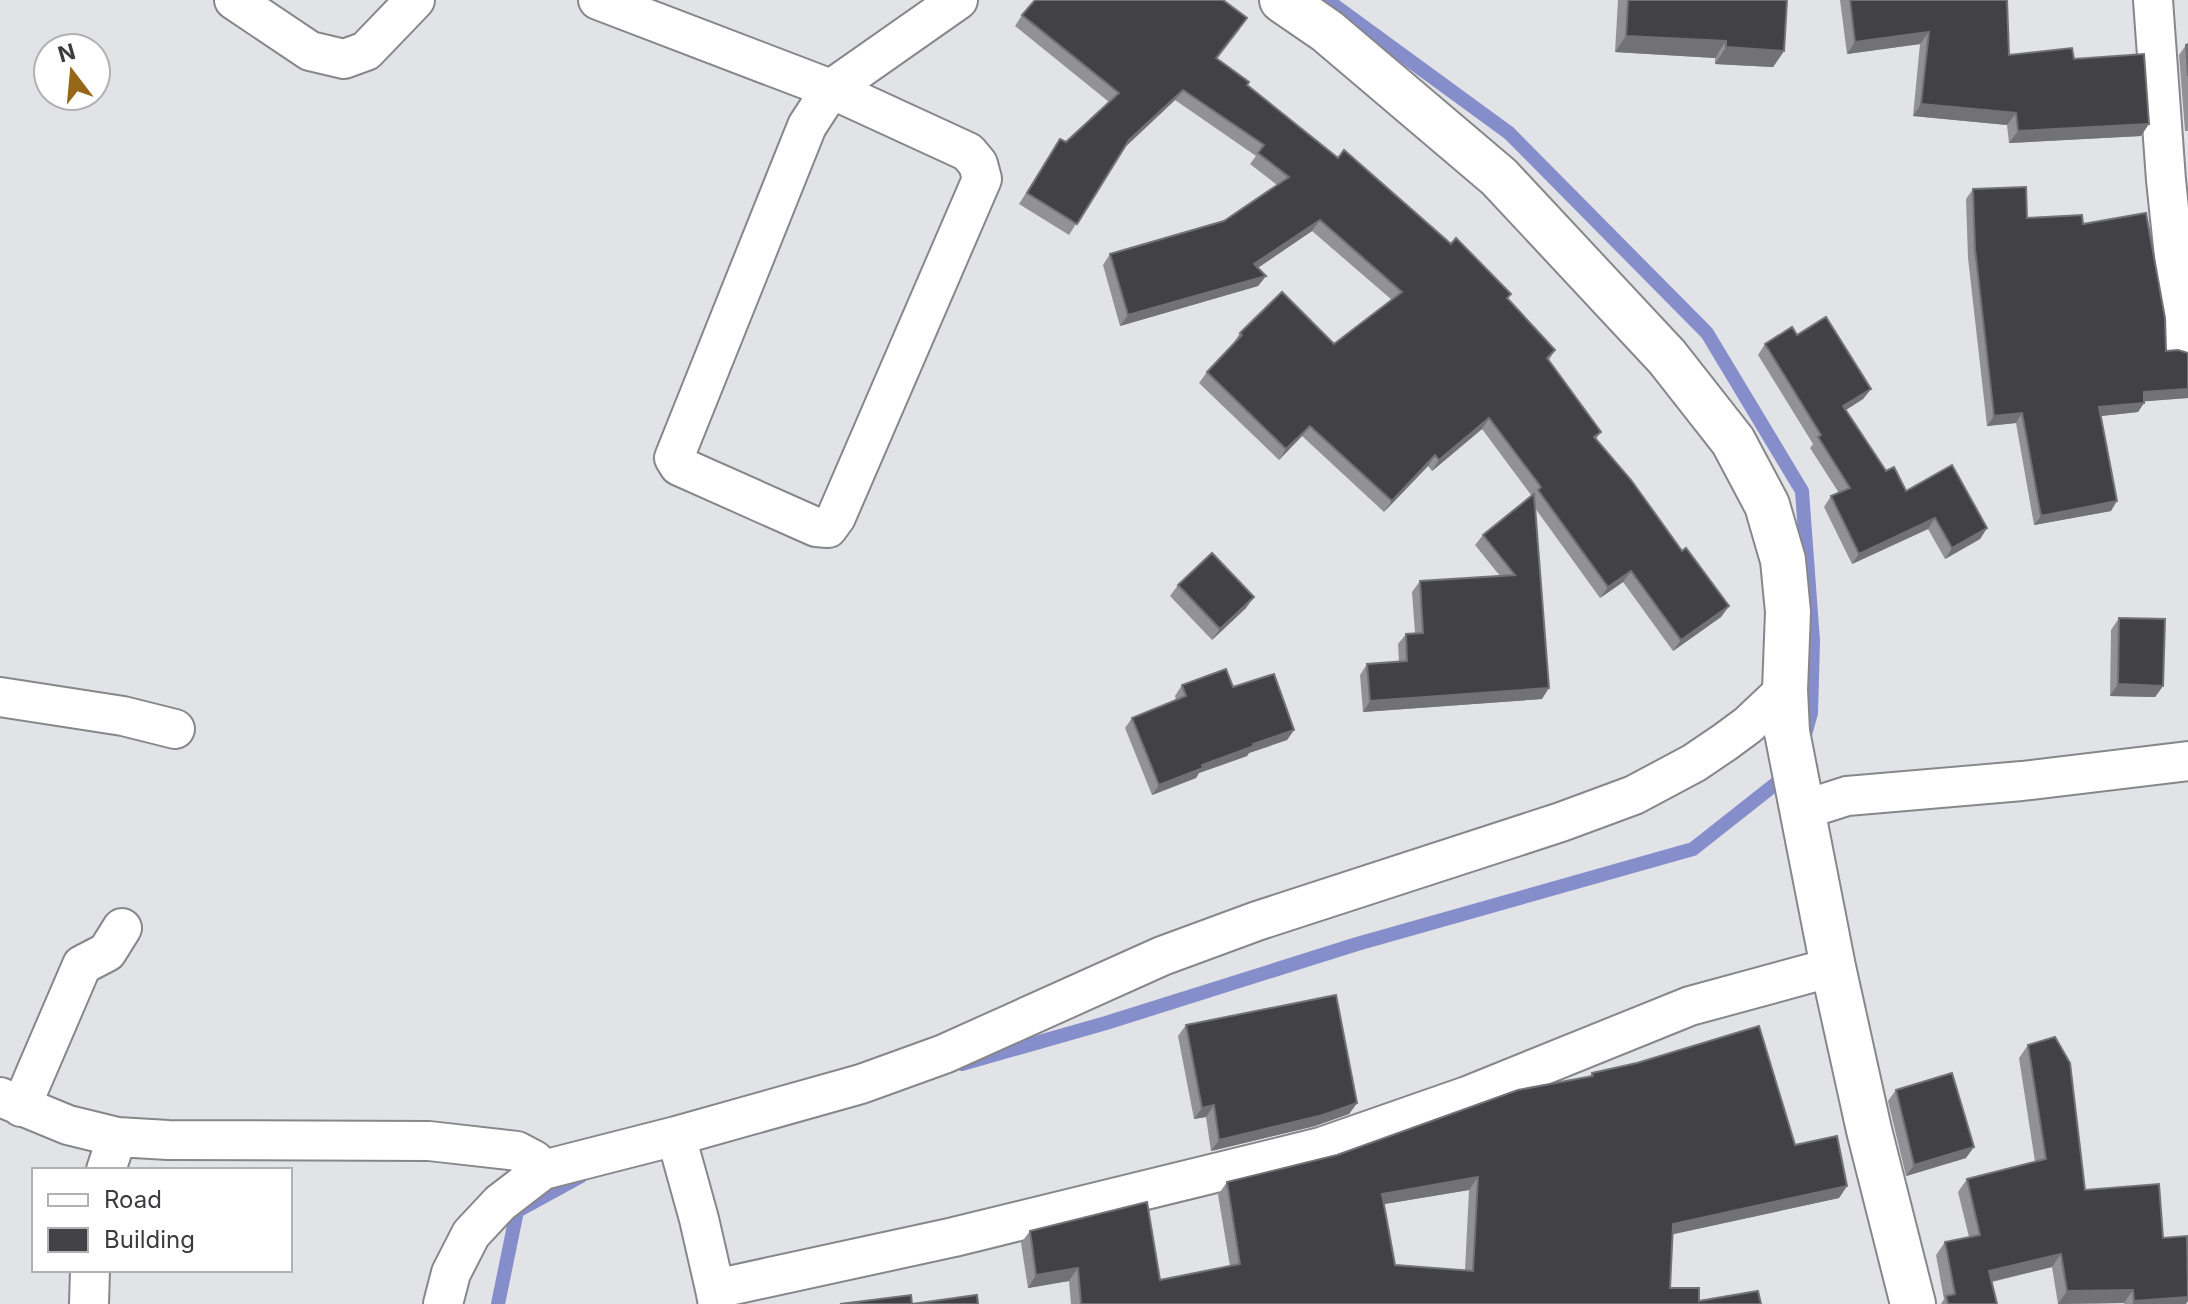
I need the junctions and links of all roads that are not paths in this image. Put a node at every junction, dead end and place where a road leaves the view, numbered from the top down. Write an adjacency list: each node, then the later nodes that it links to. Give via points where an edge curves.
1 (234, 0): 2 (street, via 310,51 344,59 366,51)
2 (415, 0)
3 (598, 0): 7 (street)
4 (958, 0): 7 (street)
5 (1282, 0): 10 (main road, via 1327,31 1499,177 1667,357 1733,441 1767,505 1783,560)
6 (2153, 0): 8 (street)
7 (831, 89): 7 (street, via 807,126 674,458 679,466 828,528 982,179 968,152)
8 (2183, 342)
9 (0, 697): 11 (street)
10 (1786, 711): 13 (main road); 17 (street, via 1748,725 1694,763 1634,795 1257,921 1162,956 944,1054)
11 (175, 729)
12 (2188, 761): 13 (street, via 2022,781)
13 (1800, 795): 15 (main road)
14 (122, 928): 16 (street, via 107,952 82,965)
15 (1833, 967): 21 (street, via 1690,1006 1407,1119 1321,1147); 24 (main road)
16 (10, 1102): 18 (street, via 68,1125)
17 (679, 1145): 19 (street); 21 (street)
18 (112, 1153): 19 (street, via 168,1140 429,1141 517,1151)
19 (543, 1170): 23 (street, via 471,1234 451,1273)
20 (90, 1272): 22 (street)
21 (716, 1296)
22 (89, 1304)
23 (443, 1304)
24 (1913, 1304)

